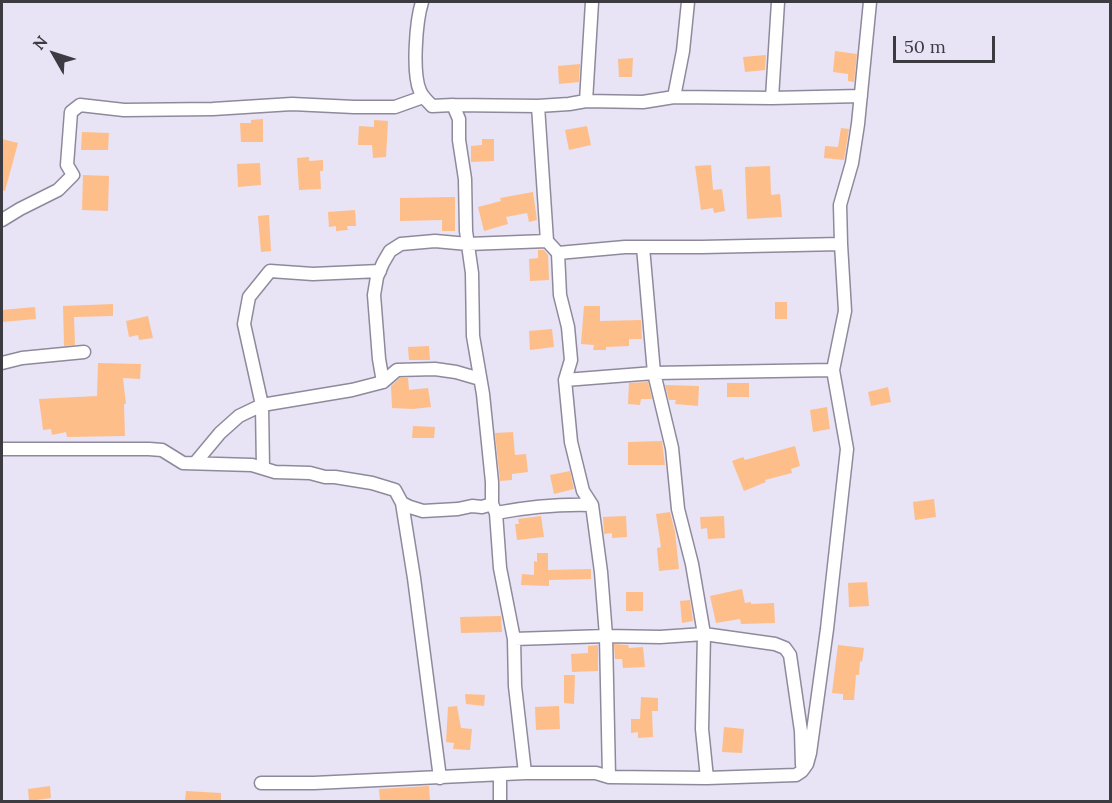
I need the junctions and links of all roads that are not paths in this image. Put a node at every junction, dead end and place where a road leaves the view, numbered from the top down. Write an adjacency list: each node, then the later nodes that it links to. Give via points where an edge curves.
1 (422, 2): 8 (street, via 416,79)
2 (592, 2): 10 (street)
3 (688, 2): 7 (street)
4 (778, 2): 9 (street)
5 (870, 2): 6 (street)
6 (861, 96): 9 (street); 16 (street, via 852,163 840,205)
7 (674, 97): 9 (street); 10 (street, via 643,102)
8 (423, 98): 11 (street, via 432,106); 13 (street, via 395,106 354,107 292,104 124,110 80,105 71,111 67,165 73,175 58,190)
9 (772, 98)
10 (586, 101): 12 (street)
11 (453, 105): 12 (street); 15 (street, via 459,119)
12 (538, 106): 14 (street)
13 (2, 220)
14 (547, 241): 15 (street); 18 (street)
15 (468, 244): 19 (street, via 401,244 390,251); 24 (street, via 473,336)
16 (841, 244): 17 (street); 22 (street, via 845,312)
17 (643, 247): 18 (street); 23 (street)
18 (558, 253): 25 (street, via 560,295 571,360)
19 (380, 270): 26 (street, via 374,295); 27 (street, via 313,274 270,271 249,297 244,324)
20 (84, 352): 21 (street)
21 (2, 363)
22 (833, 370): 23 (street); 37 (street, via 848,449 815,720 807,764)
23 (654, 373): 25 (street); 34 (street, via 672,448 678,509)
24 (480, 379): 26 (street, via 435,369 397,370); 33 (street)
25 (565, 380): 32 (street, via 571,442 583,492)
26 (383, 382): 27 (street)
27 (262, 405): 29 (street, via 239,416); 30 (street)
28 (2, 449): 29 (street, via 149,448 162,450 183,463)
29 (195, 463): 30 (street)
30 (263, 468): 31 (street, via 372,483 395,490)
31 (402, 503): 33 (street, via 423,511); 41 (street)
32 (592, 505): 33 (street); 35 (street)
33 (494, 508): 36 (street, via 500,568)
34 (705, 634): 35 (street); 37 (street, via 775,644 790,655 801,731); 42 (street, via 702,729)
35 (606, 636): 36 (street); 40 (street)
36 (514, 639): 38 (street)
37 (802, 771): 42 (street, via 786,776)
38 (525, 773): 39 (street); 40 (street, via 596,773)
39 (500, 775): 41 (street); 44 (street)
40 (609, 777): 42 (street)
41 (440, 778): 43 (street)
42 (707, 778)
43 (261, 783)
44 (500, 801)

